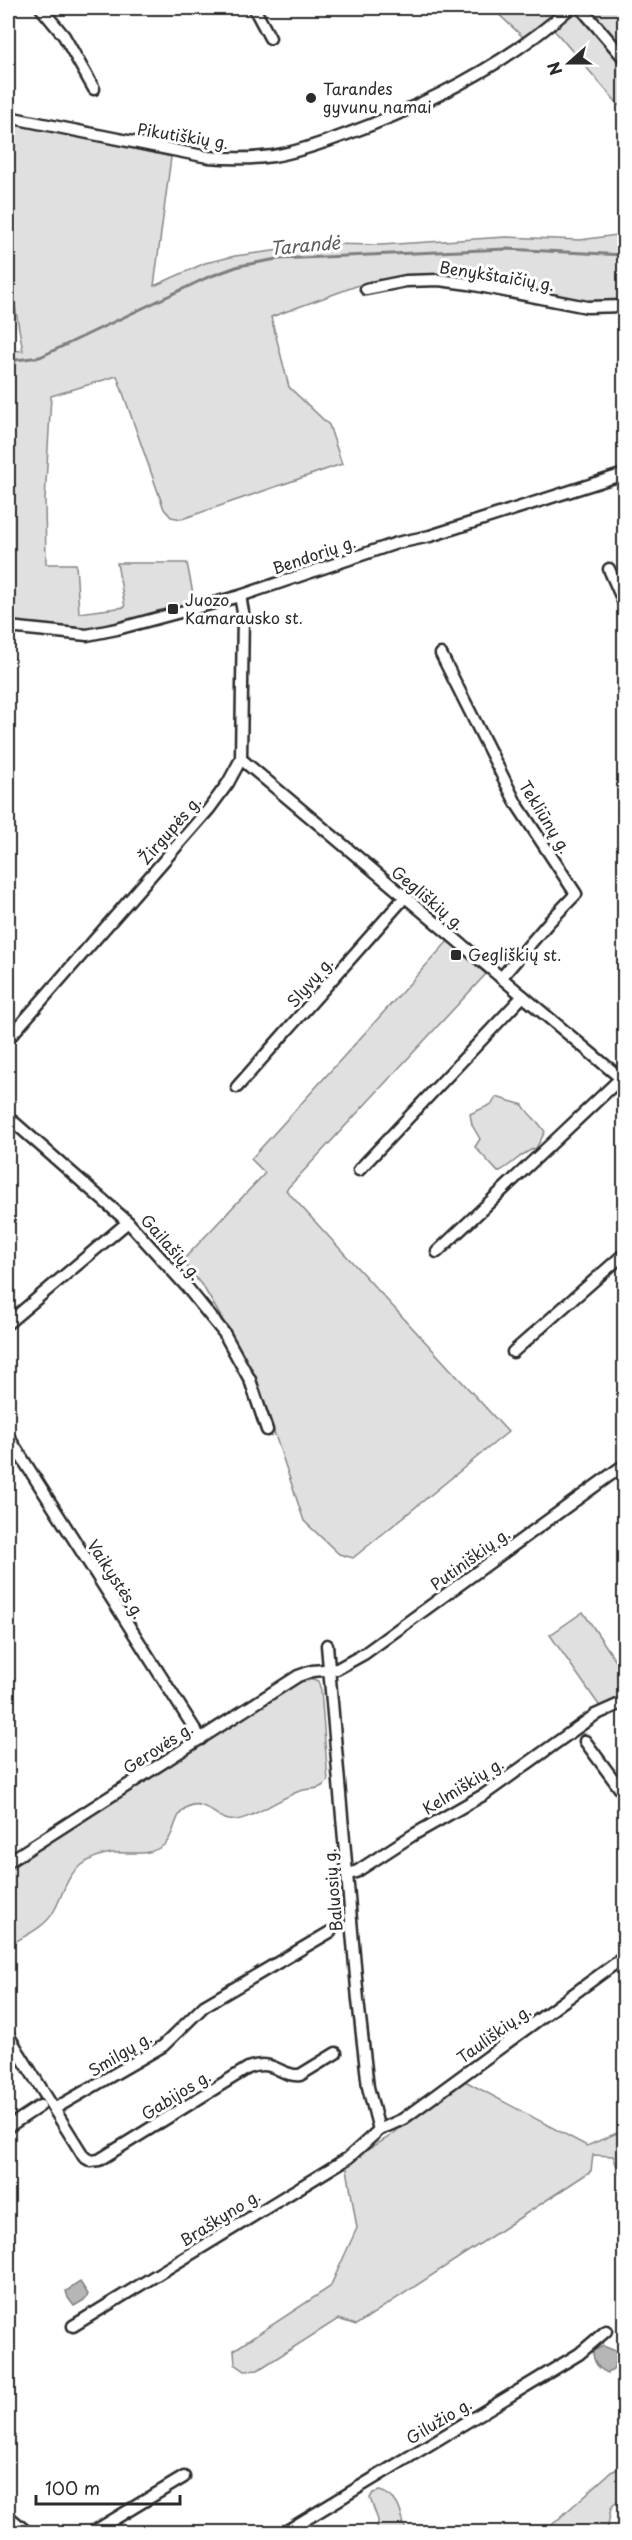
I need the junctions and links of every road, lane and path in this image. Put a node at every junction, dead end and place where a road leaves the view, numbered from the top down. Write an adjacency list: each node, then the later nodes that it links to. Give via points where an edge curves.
1 (41, 8): 7 (street, via 64,36)
2 (254, 8): 5 (street)
3 (570, 8): 8 (street, Pikutiškių g., via 547,28 447,90 384,120 309,148 274,156 242,160 208,158)
4 (583, 8): 6 (street)
5 (270, 38)
6 (624, 58)
7 (94, 89)
8 (8, 117)
9 (366, 289): 10 (street, Benykštaičių g., via 406,281 439,280 587,307)
10 (624, 306)
11 (624, 474): 13 (street, Bendorių g.)
12 (609, 569): 14 (street)
13 (240, 596): 15 (street, Bendorių g., via 87,634); 17 (street, Žirgupės g.)
14 (624, 603)
15 (8, 627)
16 (441, 654): 19 (street, Tekliūnų g., via 516,803 576,894)
17 (241, 759): 18 (street, Gegliškių g.); 21 (street, Žirgupės g., via 209,809)
18 (404, 898): 19 (street, Gegliškių g.); 23 (street, Slyvų g.)
19 (501, 978): 20 (street, Gegliškių g.)
20 (523, 996): 22 (street, Gegliškių g.); 25 (street)
21 (8, 1039)
22 (623, 1079): 27 (street)
23 (237, 1087)
24 (8, 1117): 26 (street, Gailašių g.)
25 (359, 1170)
26 (128, 1222): 29 (street); 31 (street, Gailašių g., via 224,1333 250,1380)
27 (437, 1252)
28 (624, 1254): 30 (street)
29 (8, 1323)
30 (513, 1352)
31 (267, 1430)
32 (8, 1436): 37 (street, Vaikystės g.)
33 (624, 1465): 35 (street, Putiniškių g., via 364,1654)
34 (327, 1645): 35 (street, Baluosių g.)
35 (330, 1670): 37 (street, Gerovės g., via 298,1676); 41 (street, Baluosių g.)
36 (624, 1702): 41 (street, Kelmiškių g., via 575,1728 485,1794)
37 (201, 1739): 40 (street, Gerovės g.)
38 (585, 1741): 39 (street)
39 (624, 1794)
40 (8, 1862)
41 (347, 1874): 49 (street, Baluosių g., via 368,2087)
42 (330, 1932): 47 (street, Smilgų g., via 204,2006 163,2046)
43 (624, 1957): 49 (street, Tauliškių g., via 403,2119)
44 (8, 2035): 47 (street)
45 (336, 2053): 47 (street, Gabijos g., via 300,2075 272,2065 248,2068 99,2160 84,2157)
46 (40, 2106): 48 (street)
47 (54, 2109)
48 (8, 2127)
49 (379, 2130): 50 (street, Braškyno g., via 348,2157)
50 (73, 2326)
51 (606, 2331): 56 (street, Gilužio g., via 579,2354)
52 (184, 2476): 55 (street)
53 (8, 2516): 54 (street)
54 (27, 2532)
55 (93, 2532)
56 (285, 2532)

